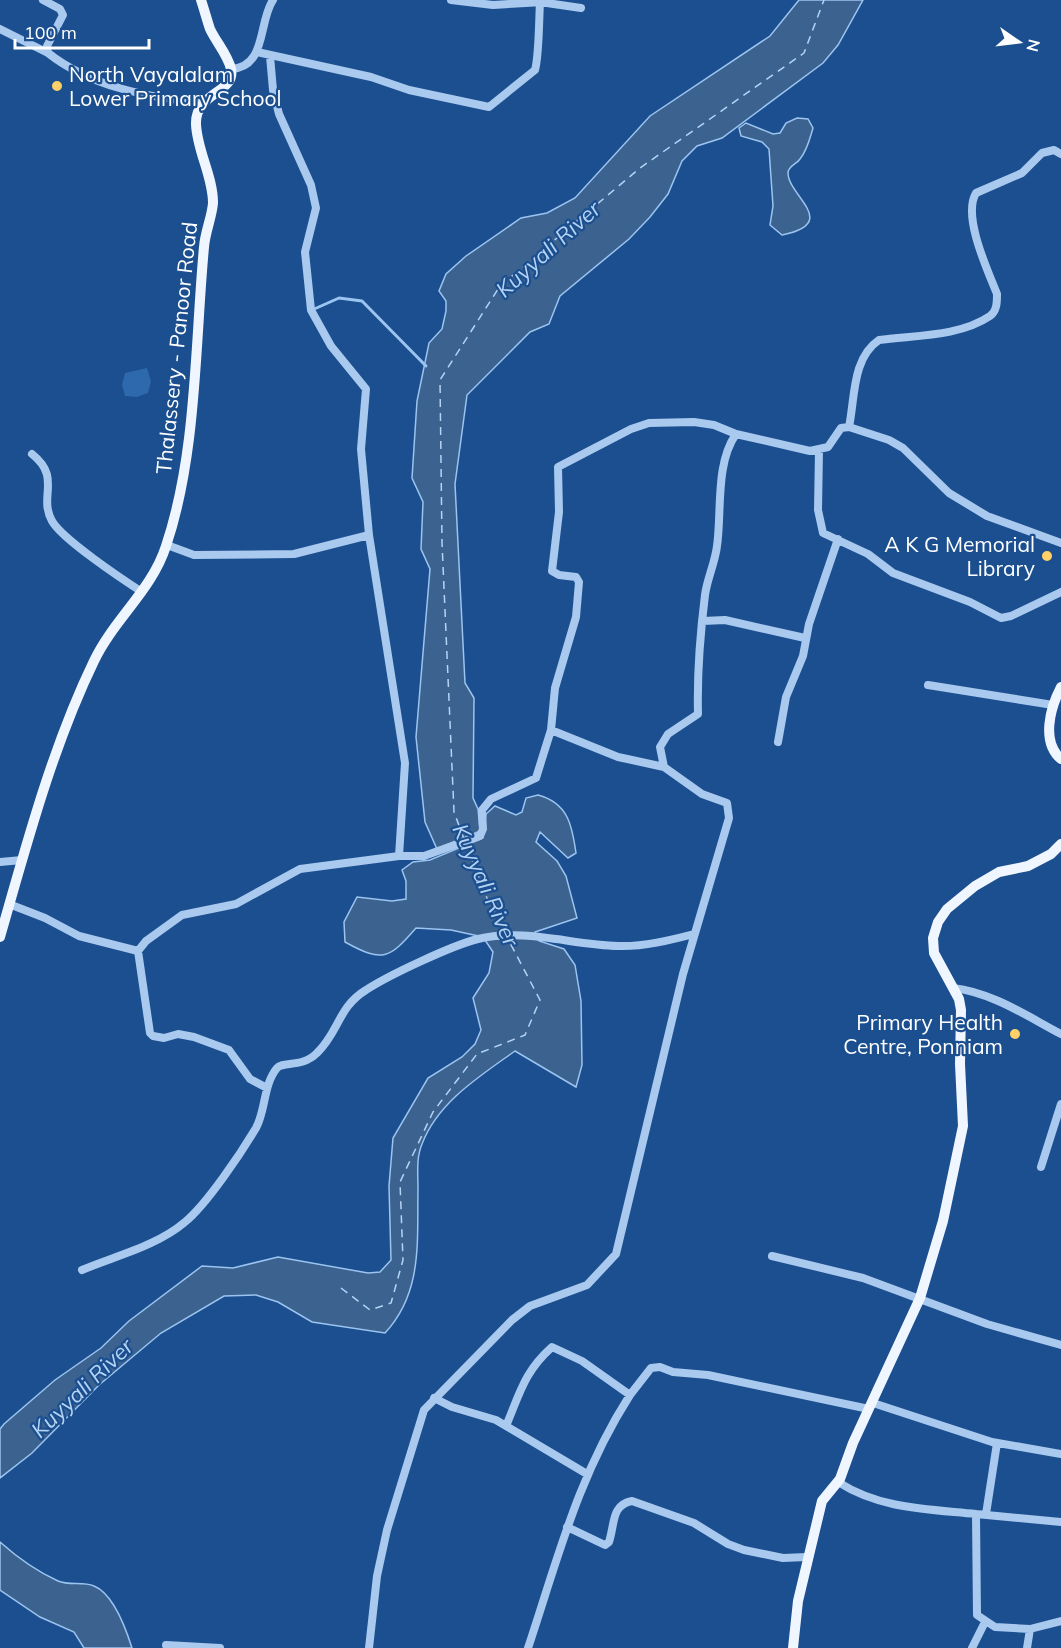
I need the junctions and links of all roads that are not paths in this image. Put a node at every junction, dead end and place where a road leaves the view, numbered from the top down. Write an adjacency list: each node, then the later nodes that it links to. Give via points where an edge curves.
1 (43, 0): 9 (street, via 63,15 47,46)
2 (201, 0): 12 (main road, via 210,29)
3 (273, 0): 10 (street)
4 (451, 0): 5 (street, via 493,4)
5 (540, 2): 6 (street); 7 (street); 11 (street, via 535,70 489,106)
6 (562, 2)
7 (581, 8)
8 (0, 29): 9 (street)
9 (48, 52): 13 (street, via 60,62 125,90)
10 (257, 52): 11 (street); 12 (street, via 239,68)
11 (270, 56): 19 (street, via 279,114 311,184 316,208 305,252 311,310 331,346 366,389 361,449)
12 (231, 69): 13 (main road, via 224,88)
13 (202, 103): 22 (main road, Thalassery - Panoor Road, via 196,111 196,126 213,205 204,245 192,411)
14 (1061, 154): 15 (street, via 1054,150 1042,153 1022,173 976,193 972,200 974,229 997,294 997,305 991,315 959,328 879,340 869,346 861,357)
15 (849, 427): 17 (street, via 842,428 828,447); 21 (street, via 903,448 949,493 987,516)
16 (736, 434): 17 (street); 25 (street, via 729,444 722,482 717,548); 30 (street, via 694,422 649,423 558,467 559,512 552,571 576,577 579,582 576,617 555,688)
17 (819, 450): 20 (street, via 819,521 823,533)
18 (32, 454): 23 (street, via 44,464 49,478 48,507 57,529)
19 (369, 535): 22 (street, via 294,554 194,555); 35 (street, via 405,763)
20 (838, 539): 24 (street, via 868,554 893,573 1001,618); 26 (street)
21 (1061, 543)
22 (167, 545): 23 (main road, Thalassery - Panoor Road, via 158,569)
23 (142, 592): 36 (main road, Thalassery - Panoor Road, via 109,634 84,683 40,797)
24 (1061, 592)
25 (703, 621): 26 (street, via 725,620); 33 (street, via 698,714 668,735 660,747)
26 (805, 638): 31 (street, via 803,656 786,697)
27 (928, 685): 29 (street)
28 (1061, 687): 29 (main road)
29 (1053, 705): 32 (main road, via 1049,740 1052,751)
30 (551, 730): 33 (street, via 618,757); 35 (street, via 536,778 491,799 482,810 480,836 433,854)
31 (778, 742)
32 (1061, 759)
33 (664, 767): 39 (street, via 702,794 720,798 729,810)
34 (1061, 844): 42 (main road, via 1028,866 999,872 975,886 942,915 933,938 934,953)
35 (399, 856): 41 (street, via 300,869 236,904 182,915)
36 (22, 860): 37 (street); 38 (main road, Thalassery - Panoor Road)
37 (0, 862)
38 (9, 904): 40 (main road, Thalassery - Panoor Road); 41 (street, via 79,936)
39 (694, 934): 44 (street, via 620,947 540,936 480,939 367,989 346,1005 318,1052 299,1064 280,1065); 52 (street, via 616,1254 587,1285 530,1306 512,1320)
40 (0, 937)
41 (138, 951): 44 (street, via 150,1033 164,1038 178,1034 194,1037 229,1050 250,1079)
42 (953, 988): 43 (street, via 992,999); 49 (main road, via 961,1010 963,1126 943,1221)
43 (1061, 1034)
44 (267, 1088): 48 (street, via 256,1127 185,1222 160,1238)
45 (1061, 1104): 46 (street)
46 (1041, 1167)
47 (772, 1256): 49 (street, via 864,1278)
48 (82, 1270)
49 (920, 1298): 50 (street, via 987,1324); 53 (main road)
50 (1061, 1345)
51 (630, 1395): 53 (street, via 655,1366); 54 (street, via 582,1361 552,1347 519,1388); 57 (street)
52 (434, 1398): 54 (street); 69 (street, via 424,1410 414,1437 387,1530)
53 (871, 1406): 55 (street); 58 (main road)
54 (506, 1426): 57 (street)
55 (997, 1443): 56 (street); 60 (street)
56 (1061, 1454)
57 (587, 1474): 62 (street)
58 (838, 1482): 59 (street, via 859,1496 881,1503); 63 (main road, via 822,1501)
59 (976, 1514): 60 (street); 65 (street, via 975,1603 977,1615)
60 (986, 1514): 61 (street)
61 (1061, 1522)
62 (567, 1527): 63 (street, via 605,1545 617,1507 632,1502 694,1523 744,1550 783,1558); 70 (street)
63 (807, 1557): 71 (main road)
64 (1061, 1621): 66 (street)
65 (985, 1622): 66 (street, via 995,1627); 72 (street)
66 (1030, 1629): 73 (street)
67 (166, 1645): 68 (street)
68 (220, 1648)
69 (369, 1648)
70 (528, 1648)
71 (793, 1648)
72 (972, 1648)
73 (1027, 1648)

